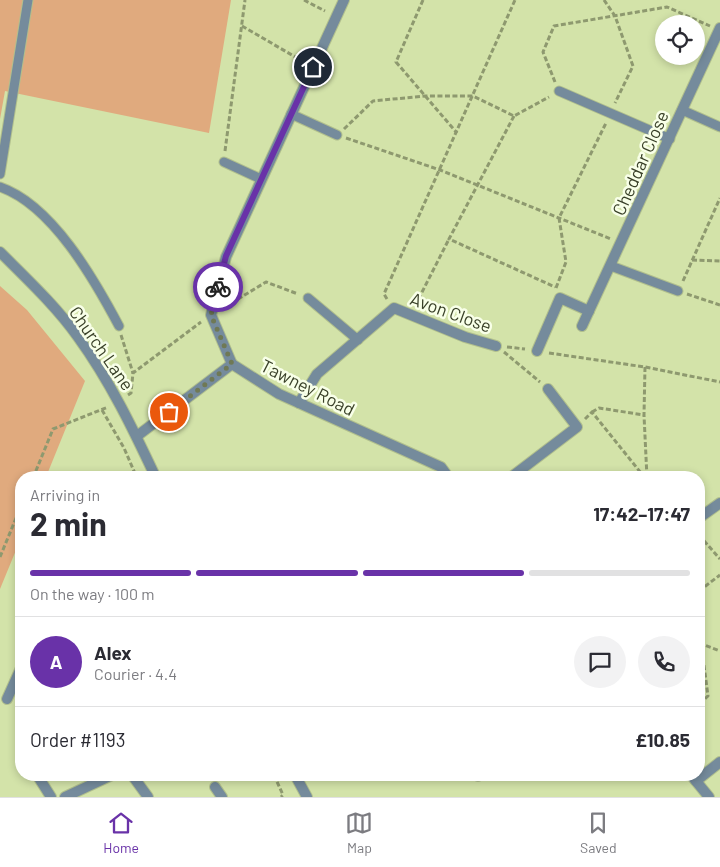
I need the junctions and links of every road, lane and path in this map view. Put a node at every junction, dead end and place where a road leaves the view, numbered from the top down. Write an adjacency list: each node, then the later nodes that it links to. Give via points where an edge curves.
1 (28, 0): 26 (lane)
2 (245, 0): 10 (path)
3 (304, 0): 9 (path)
4 (344, 0): 9 (street)
5 (423, 0): 14 (path, via 396,62)
6 (515, 0): 15 (path)
7 (604, 0): 8 (path)
8 (615, 16): 11 (path, via 666,7); 13 (path, via 554,26 543,52); 17 (path, via 633,66)
9 (336, 17): 12 (street)
10 (242, 26): 12 (path); 24 (path)
11 (720, 29): 16 (street, Cheddar Close)
12 (313, 67): 18 (street)
13 (559, 91): 17 (lane); 19 (path)
14 (425, 96): 15 (path); 21 (path); 22 (path, via 373,101)
15 (473, 96): 19 (path); 21 (path)
16 (682, 110): 20 (lane); 23 (street, Cheddar Close)
17 (610, 113): 23 (lane); 33 (path)
18 (291, 114): 22 (lane); 27 (street)
19 (514, 116): 28 (path)
20 (720, 127)
21 (457, 133): 25 (path)
22 (337, 135): 25 (path)
23 (670, 139): 35 (street, Cheddar Close)
24 (224, 162): 27 (lane)
25 (440, 170): 28 (path); 45 (path, via 384,294)
26 (0, 174)
27 (261, 179): 47 (street, via 226,256)
28 (476, 185): 33 (path); 34 (path)
29 (0, 187): 48 (lane, via 16,193 45,218 87,272)
30 (720, 198): 31 (path)
31 (717, 206): 32 (path); 37 (path)
32 (720, 210)
33 (559, 218): 35 (path); 40 (path, via 566,262)
34 (449, 239): 40 (path); 45 (path, via 417,302)
35 (622, 244): 39 (street, Cheddar Close)
36 (0, 252): 58 (street, Church Lane, via 78,336)
37 (692, 260): 38 (path); 41 (path)
38 (720, 261)
39 (612, 266): 41 (lane); 46 (street, Cheddar Close)
40 (555, 287): 43 (path)
41 (678, 292): 44 (path)
42 (308, 298): 47 (path, via 266,282); 50 (lane)
43 (560, 298): 46 (street); 52 (street)
44 (720, 305)
45 (394, 308): 50 (street); 51 (street, Avon Close)
46 (589, 311): 49 (street, Cheddar Close)
47 (211, 315): 53 (street); 55 (path)
48 (118, 326): 55 (path)
49 (582, 326)
50 (358, 340): 59 (street, via 317,374)
51 (496, 346): 52 (path); 57 (path)
52 (537, 351): 54 (path)
53 (232, 364): 59 (street, Tawney Road); 64 (street)
54 (645, 366): 56 (path); 62 (path)
55 (133, 373): 58 (path, via 131,393)
56 (720, 382)
57 (548, 389): 63 (street)
58 (119, 400): 60 (path); 64 (street, Church Lane)
59 (299, 403): 68 (street, Tawney Road)
60 (102, 410): 65 (path, via 53,429); 66 (path)
61 (592, 412): 62 (path, via 598,408); 63 (path); 70 (path)
62 (644, 415): 71 (path)
63 (577, 426): 69 (street)
64 (137, 436): 67 (street, Church Lane)
65 (36, 471)
66 (134, 471)
67 (153, 471)
68 (443, 471)
69 (519, 471)
70 (640, 471)
71 (646, 471)
72 (720, 503): 73 (street)
73 (705, 514)
74 (15, 521): 76 (path)
75 (705, 542): 77 (path)
76 (0, 557)
77 (720, 559)
78 (720, 575): 79 (path)
79 (705, 586)
80 (705, 645): 81 (path)
81 (720, 650)
82 (705, 676): 85 (path, via 708,696)
83 (15, 681): 84 (street)
84 (7, 699)
85 (705, 699)
86 (720, 762): 87 (street)
87 (705, 771)
88 (41, 781): 95 (street)
89 (99, 781): 96 (street)
90 (136, 781): 97 (street)
91 (277, 781): 99 (path)
92 (298, 781): 100 (street)
93 (696, 781): 101 (street)
94 (215, 787): 98 (street)
95 (51, 797)
96 (65, 797)
97 (148, 797)
98 (222, 797)
99 (281, 797)
100 (307, 797)
101 (709, 797)

